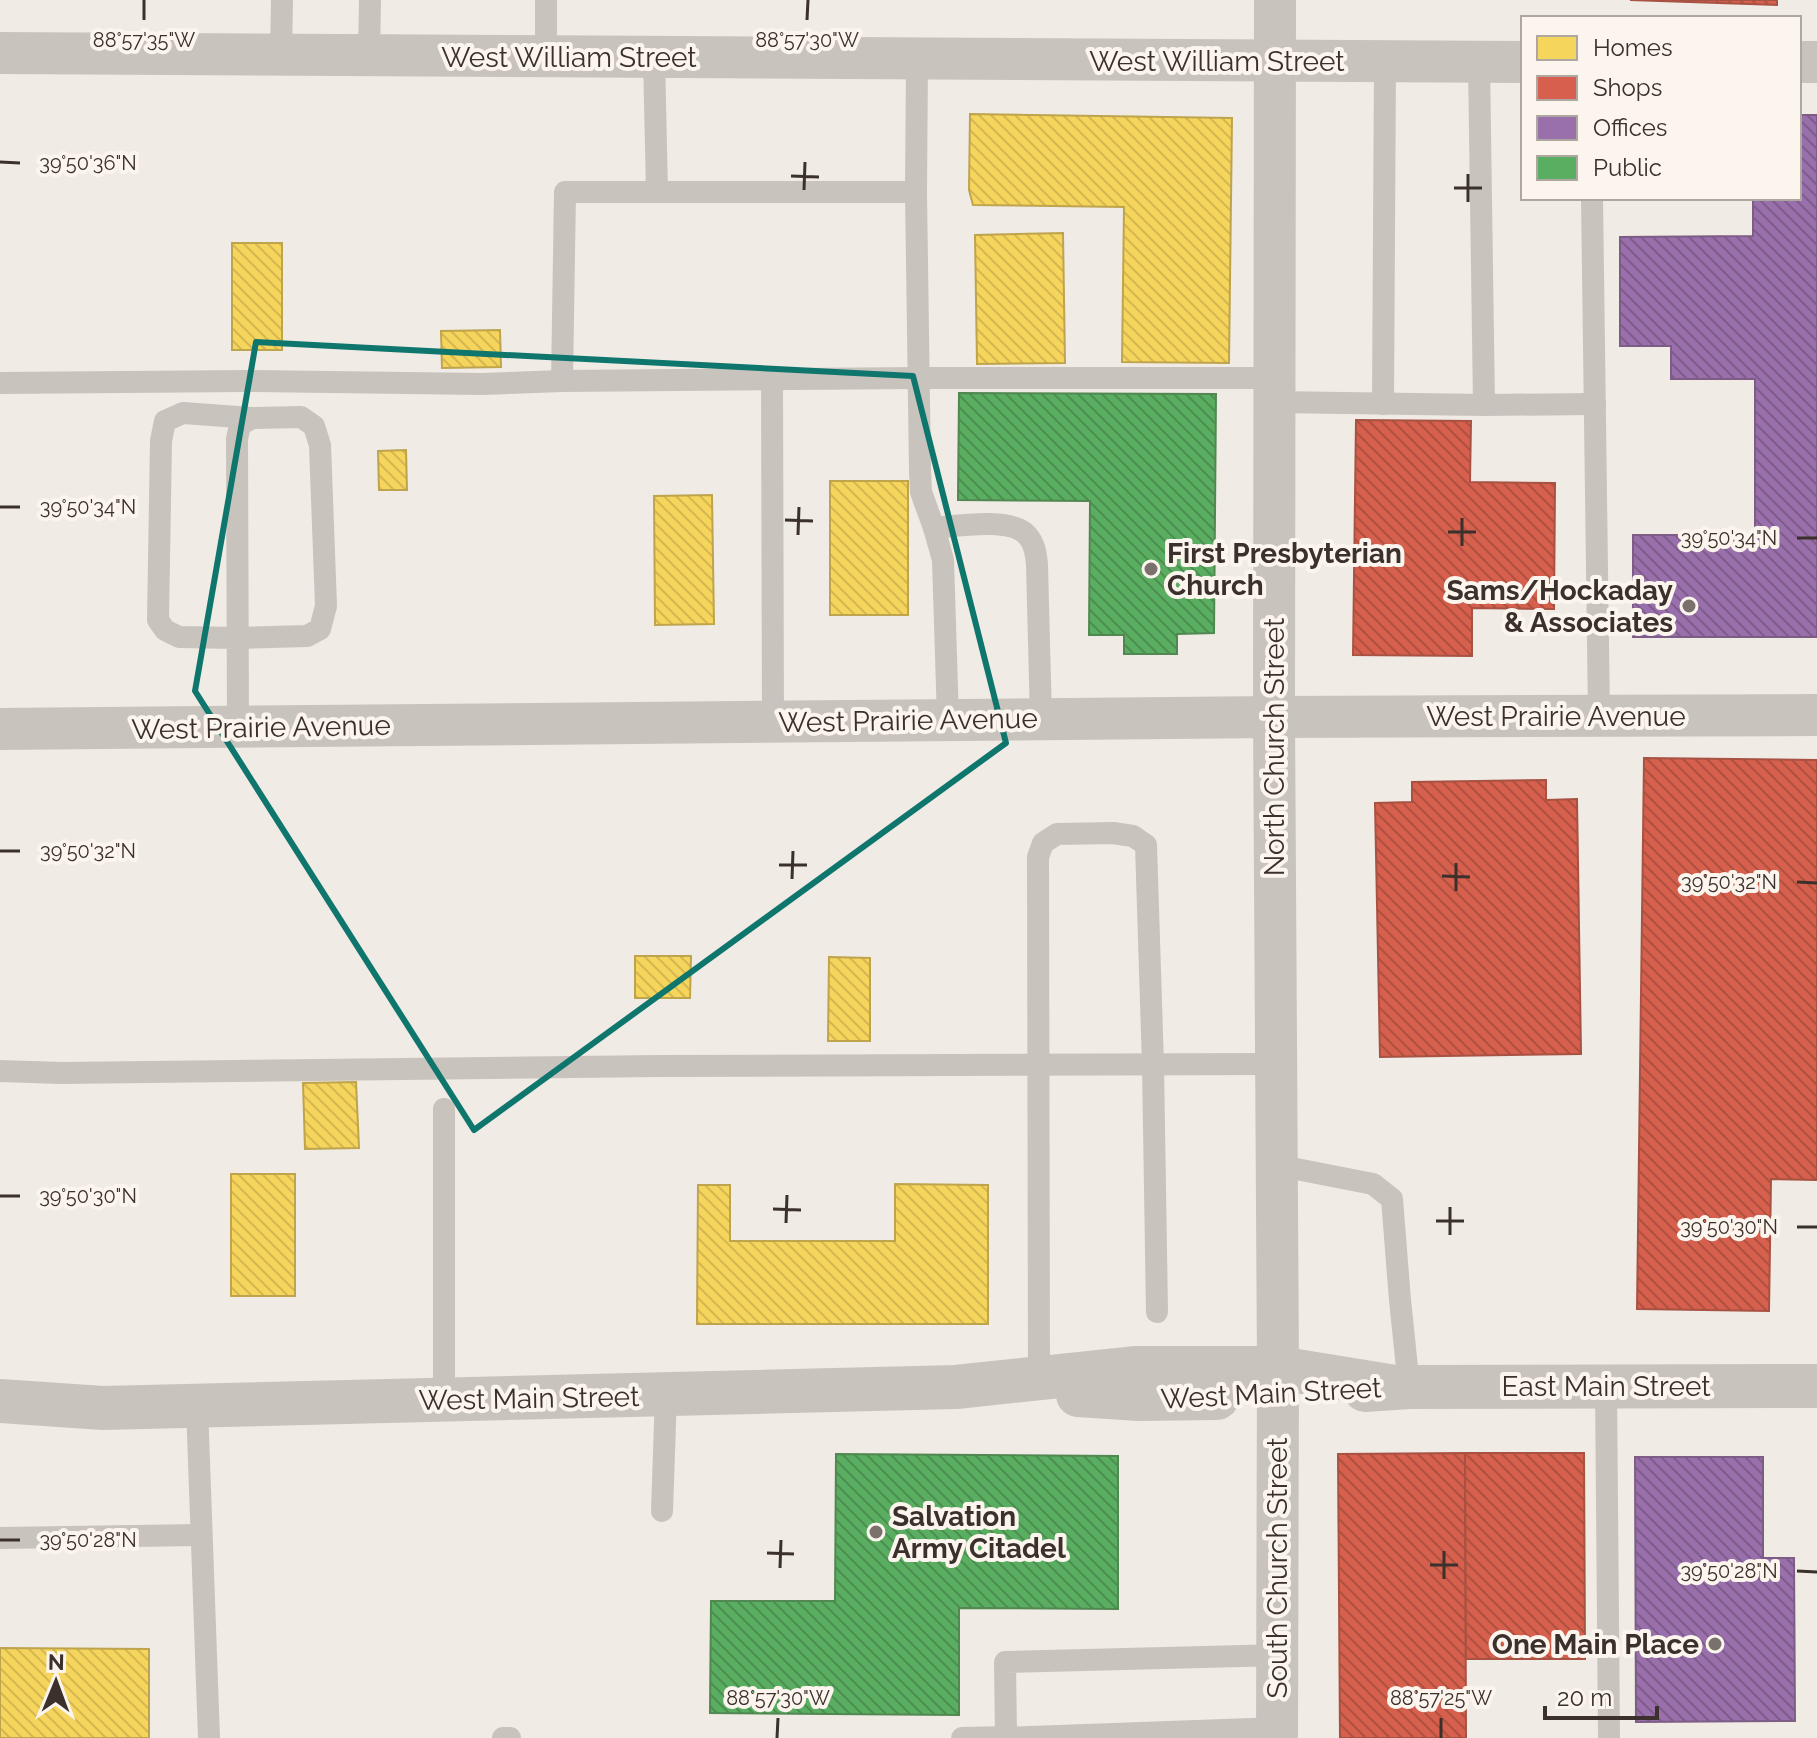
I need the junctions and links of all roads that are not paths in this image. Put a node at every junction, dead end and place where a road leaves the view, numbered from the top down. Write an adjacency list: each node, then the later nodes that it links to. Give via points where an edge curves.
1 (282, 0): 6 (lane)
2 (370, 0): 7 (lane)
3 (546, 0): 8 (lane)
4 (1275, 0): 11 (street, North Church Street)
5 (0, 53): 6 (street, West William Street)
6 (281, 55): 7 (street, West William Street)
7 (369, 56): 8 (street, West William Street)
8 (546, 57): 9 (street, West William Street)
9 (654, 58): 10 (street, West William Street); 15 (lane)
10 (917, 59): 11 (street, West William Street); 16 (lane)
11 (1275, 61): 12 (street, West William Street); 22 (street, North Church Street)
12 (1385, 61): 13 (street, West William Street); 23 (lane)
13 (1479, 62): 14 (street, West William Street); 25 (lane)
14 (1521, 62)
15 (657, 192): 16 (lane); 20 (lane, via 565,192)
16 (916, 192): 18 (lane)
17 (1592, 200): 24 (lane)
18 (919, 378): 19 (lane); 22 (lane); 27 (lane, via 921,492)
19 (772, 379): 20 (lane); 34 (lane)
20 (562, 381): 21 (lane)
21 (0, 383)
22 (1274, 390): 23 (lane); 31 (street, North Church Street)
23 (1383, 404): 25 (lane)
24 (1595, 404): 25 (lane); 30 (lane)
25 (1484, 405)
26 (252, 418): 28 (lane, via 240,425 237,439); 28 (lane, via 301,417 314,426 320,445 326,606 320,629 307,636); 28 (lane, via 183,413 165,421 161,441 158,620 179,637)
27 (934, 528): 32 (lane, via 1014,527 1034,546); 33 (lane, via 943,560)
28 (238, 638): 35 (lane)
29 (1817, 715): 30 (street, West Prairie Avenue)
30 (1599, 716): 31 (street, West Prairie Avenue)
31 (1274, 717): 32 (street, West Prairie Avenue); 37 (street, North Church Street)
32 (1041, 719): 33 (street, West Prairie Avenue)
33 (948, 720): 34 (street, West Prairie Avenue)
34 (773, 722): 35 (street, West Prairie Avenue)
35 (238, 727): 36 (street, West Prairie Avenue)
36 (0, 729)
37 (1276, 1064): 39 (lane); 42 (street, North Church Street)
38 (1039, 1065): 39 (lane); 39 (lane, via 1038,857 1043,843 1057,834 1113,833 1133,836 1146,845); 40 (lane); 44 (lane)
39 (1153, 1065): 43 (lane)
40 (0, 1071)
41 (444, 1109): 51 (lane)
42 (1276, 1165): 45 (street, North Church Street); 49 (lane, via 1373,1184 1392,1199)
43 (1157, 1312)
44 (1039, 1378): 45 (street, West Main Street, via 1137,1368); 48 (street, West Main Street)
45 (1278, 1383): 48 (street, West Main Street, via 1139,1399); 49 (street, West Main Street); 59 (street, South Church Street)
46 (1606, 1386): 47 (street, East Main Street); 49 (street, East Main Street); 66 (lane)
47 (1817, 1386)
48 (956, 1387): 50 (street, West Main Street)
49 (1402, 1387)
50 (666, 1394): 51 (street, West Main Street); 56 (lane)
51 (444, 1400): 53 (street, West Main Street)
52 (0, 1401): 54 (street, West Main Street)
53 (197, 1406): 54 (street, West Main Street); 57 (lane)
54 (103, 1408): 55 (street, West Main Street)
55 (0, 1422)
56 (662, 1511)
57 (201, 1535): 58 (lane); 61 (lane)
58 (0, 1538)
59 (1277, 1655): 60 (street, South Church Street); 65 (lane, via 1005,1662)
60 (1277, 1733): 65 (lane)
61 (209, 1738)
62 (503, 1738): 63 (lane)
63 (510, 1738)
64 (962, 1738): 65 (lane)
65 (1006, 1738)
66 (1609, 1738)

